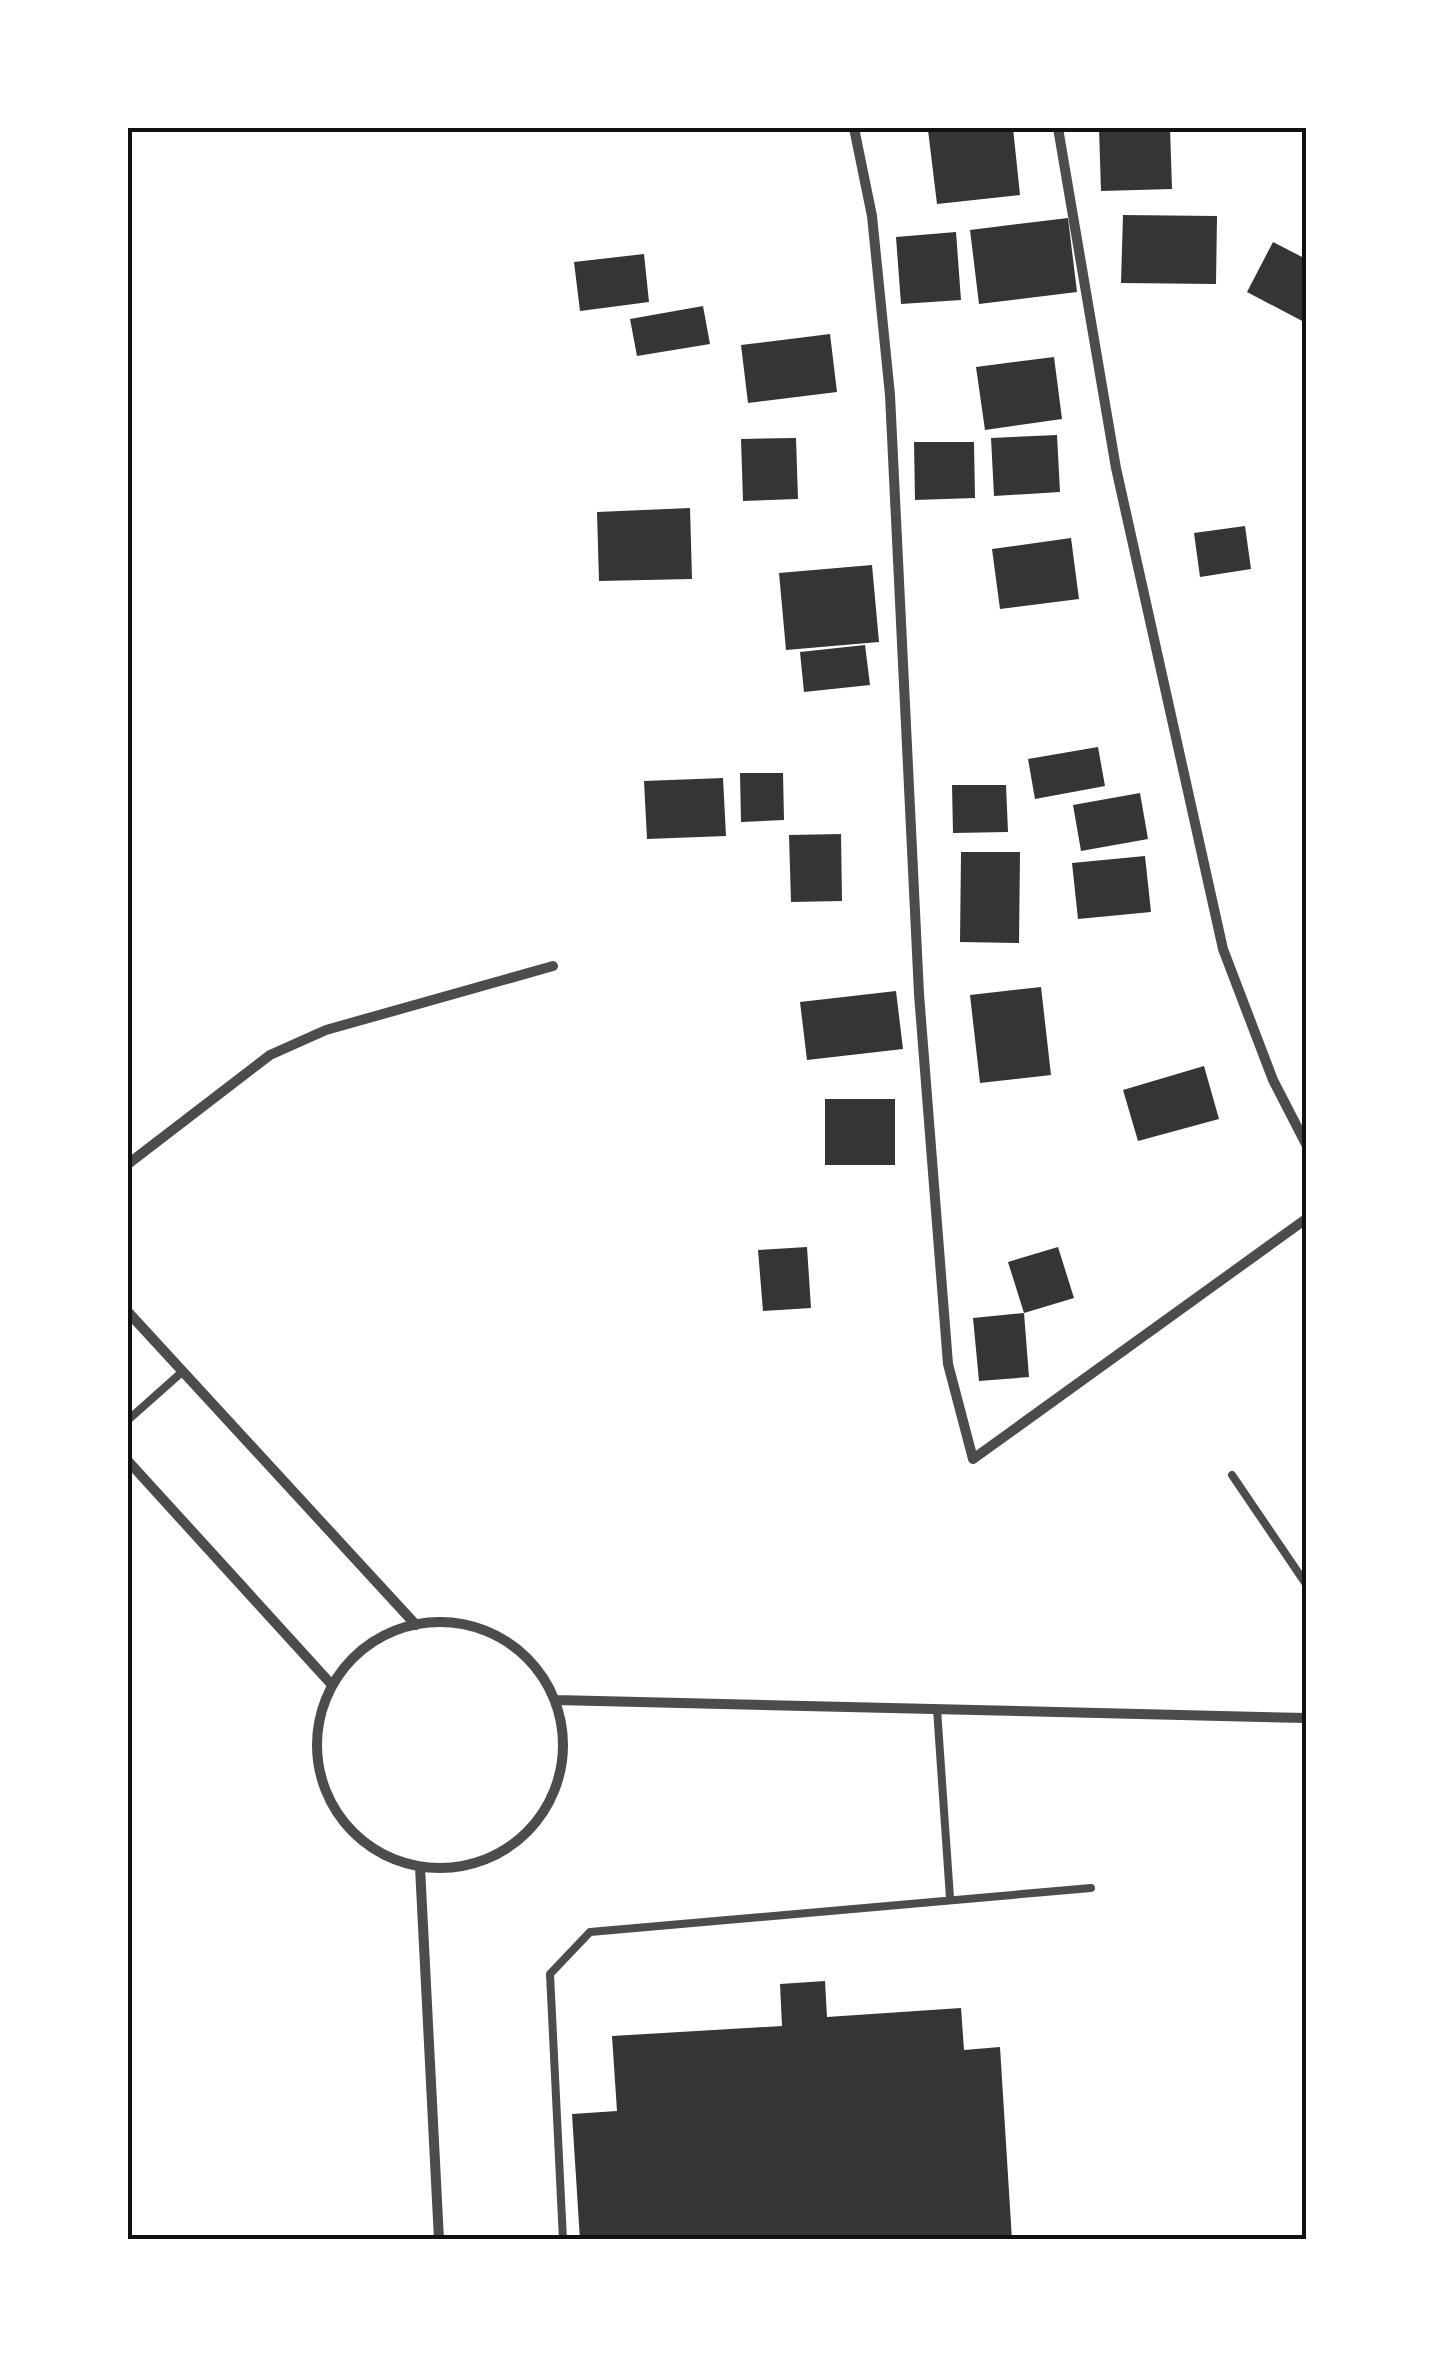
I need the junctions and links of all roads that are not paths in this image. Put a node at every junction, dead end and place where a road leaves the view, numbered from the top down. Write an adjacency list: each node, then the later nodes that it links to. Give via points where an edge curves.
1 (854, 128): 6 (street, via 872,216 890,394 918,994 948,1364 972,1459)
2 (1058, 128): 4 (street, via 1116,468 1214,913 1272,1080)
3 (553, 966): 5 (street, via 326,1030 270,1055)
4 (1306, 1144)
5 (128, 1164)
6 (1306, 1219)
7 (128, 1312): 8 (street)
8 (182, 1372): 9 (lane); 13 (street)
9 (128, 1420)
10 (128, 1461): 14 (street)
11 (1232, 1475): 12 (lane)
12 (1306, 1584)
13 (416, 1625): 14 (street, via 368,1646); 15 (street, via 489,1632 529,1660)
14 (332, 1685): 18 (street, via 316,1735 320,1774 334,1811 371,1848)
15 (556, 1700): 16 (street); 18 (street, via 563,1728 558,1785 527,1834 478,1863)
16 (937, 1709): 17 (street); 20 (lane)
17 (1306, 1718)
18 (420, 1867): 21 (street)
19 (1091, 1888): 20 (lane)
20 (950, 1898): 22 (lane, via 590,1932 550,1974)
21 (439, 2240)
22 (563, 2240)

